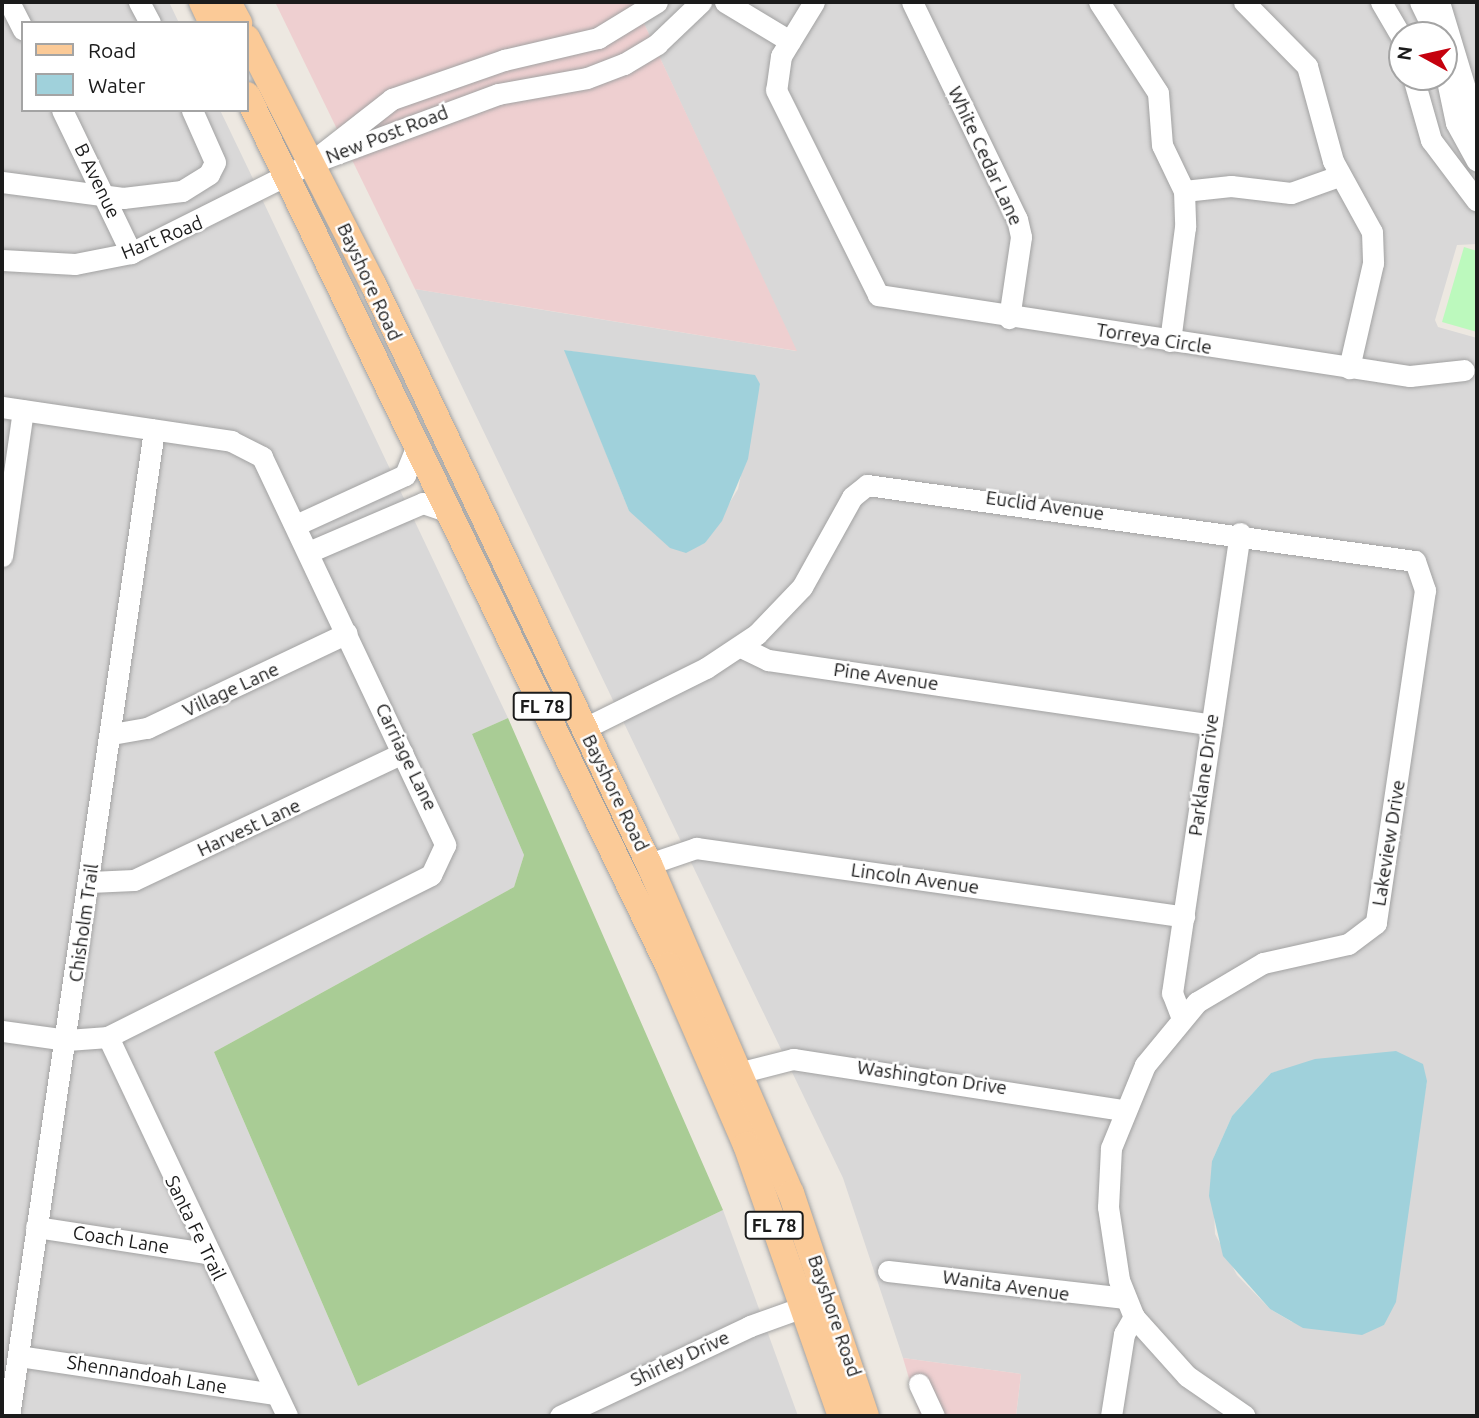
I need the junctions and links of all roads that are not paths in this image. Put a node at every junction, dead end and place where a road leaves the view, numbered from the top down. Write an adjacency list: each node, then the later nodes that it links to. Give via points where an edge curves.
1 (9, 2): 21 (street)
2 (139, 2): 15 (street)
3 (202, 2): 16 (main road)
4 (228, 2): 17 (main road)
5 (657, 2): 20 (street, New Post Road)
6 (701, 2): 24 (street, New Post Road)
7 (725, 2): 23 (street)
8 (814, 2): 23 (street, Torreya Circle)
9 (912, 2): 40 (street, White Cedar Lane, via 1017,219 1021,237)
10 (1100, 2): 35 (street, via 1158,93 1162,145)
11 (1244, 2): 33 (street, via 1307,66)
12 (1381, 2): 18 (street)
13 (1420, 2): 19 (street)
14 (1439, 2): 30 (street, via 1463,64)
15 (149, 21)
16 (211, 21)
17 (238, 21)
18 (1392, 21)
19 (1429, 21)
20 (631, 23): 24 (street); 32 (street, New Post Road, via 392,99)
21 (21, 26)
22 (248, 41): 32 (main road, Bayshore Road / FL 78)
23 (790, 41): 40 (street, Torreya Circle, via 776,90 867,282 878,295)
24 (644, 53): 32 (street, New Post Road, via 587,78 498,94)
25 (1417, 91): 37 (street, via 1431,141)
26 (1449, 91): 31 (street, via 1456,123)
27 (248, 96): 32 (main road, Bayshore Road / FL 78)
28 (63, 112): 36 (street, B Avenue)
29 (193, 112): 36 (street, via 215,157 213,171 168,194)
30 (1477, 128)
31 (1477, 161)
32 (298, 170): 38 (street, Hart Road); 46 (main road, Bayshore Road / FL 78); 56 (main road, Bayshore Road / FL 78)
33 (1339, 176): 35 (street, via 1291,193 1231,186); 42 (street, via 1376,248)
34 (2, 182): 36 (street)
35 (1184, 191): 41 (street, via 1185,227)
36 (105, 196): 38 (street, B Avenue)
37 (1477, 201)
38 (131, 253): 39 (street, Hart Road, via 75,264)
39 (2, 260)
40 (1009, 318): 41 (street, Torreya Circle)
41 (1170, 341): 42 (street, Torreya Circle)
42 (1349, 368): 43 (street, Torreya Circle, via 1410,376)
43 (1464, 370)
44 (12, 409): 45 (street, Carriage Lane); 51 (street)
45 (154, 430): 48 (street, Carriage Lane, via 248,447 262,457); 57 (street, Chisholm Trail)
46 (417, 446): 47 (main road, Bayshore Road / FL 78); 48 (street, via 405,475)
47 (449, 512): 50 (street, via 423,503); 65 (main road, Bayshore Road / FL 78)
48 (298, 524): 50 (street, Carriage Lane)
49 (1240, 533): 52 (street, Euclid Avenue, via 1398,555); 54 (street, Euclid Avenue, via 867,485 852,497 802,587); 55 (street, Parklane Drive)
50 (311, 551): 53 (street, Carriage Lane)
51 (2, 556)
52 (1424, 572): 62 (street, Lakeview Drive, via 1376,923 1348,944 1246,970)
53 (346, 634): 57 (street, Village Lane, via 146,728); 58 (street, Carriage Lane)
54 (741, 647): 55 (street, Pine Avenue, via 768,660); 56 (street)
55 (1211, 725): 61 (street, Parklane Drive)
56 (583, 729): 59 (main road, Bayshore Road / FL 78)
57 (112, 734): 60 (street, Chisholm Trail)
58 (403, 753): 60 (street, Harvest Lane, via 134,880); 64 (street, Carriage Lane, via 444,845 432,875)
59 (649, 864): 61 (street, Lincoln Avenue, via 696,848); 67 (main road, Bayshore Road / FL 78)
60 (90, 882): 66 (street, Chisholm Trail)
61 (1184, 917): 62 (street, Parklane Drive, via 1172,993)
62 (1181, 1016): 68 (street, Lakeview Drive)
63 (2, 1031): 66 (street, Carriage Lane)
64 (112, 1034): 66 (street, Carriage Lane); 70 (street, Santa Fe Trail)
65 (699, 1038): 67 (main road); 72 (main road, Bayshore Road / FL 78, via 746,1145)
66 (67, 1040): 69 (street, Chisholm Trail)
67 (738, 1063): 68 (street, Washington Drive, via 793,1059); 74 (main road, Bayshore Road / FL 78)
68 (1123, 1110): 73 (street, Lakeview Drive, via 1107,1188)
69 (36, 1227): 70 (street, Coach Lane); 75 (street, Chisholm Trail)
70 (206, 1253): 77 (street, Santa Fe Trail)
71 (888, 1271): 73 (street, Wanita Avenue)
72 (803, 1307): 74 (main road); 80 (street, Shirley Drive, via 750,1325); 81 (main road, Bayshore Road / FL 78)
73 (1129, 1308): 84 (street); 85 (street, via 1187,1376)
74 (838, 1324): 82 (main road, Bayshore Road / FL 78)
75 (18, 1356): 77 (street, Shennandoah Lane); 78 (street, Chisholm Trail)
76 (919, 1384): 83 (street)
77 (275, 1394): 79 (street, Santa Fe Trail)
78 (9, 1416)
79 (287, 1416)
80 (560, 1416)
81 (841, 1416)
82 (866, 1416)
83 (934, 1416)
84 (1111, 1416)
85 (1245, 1416)

